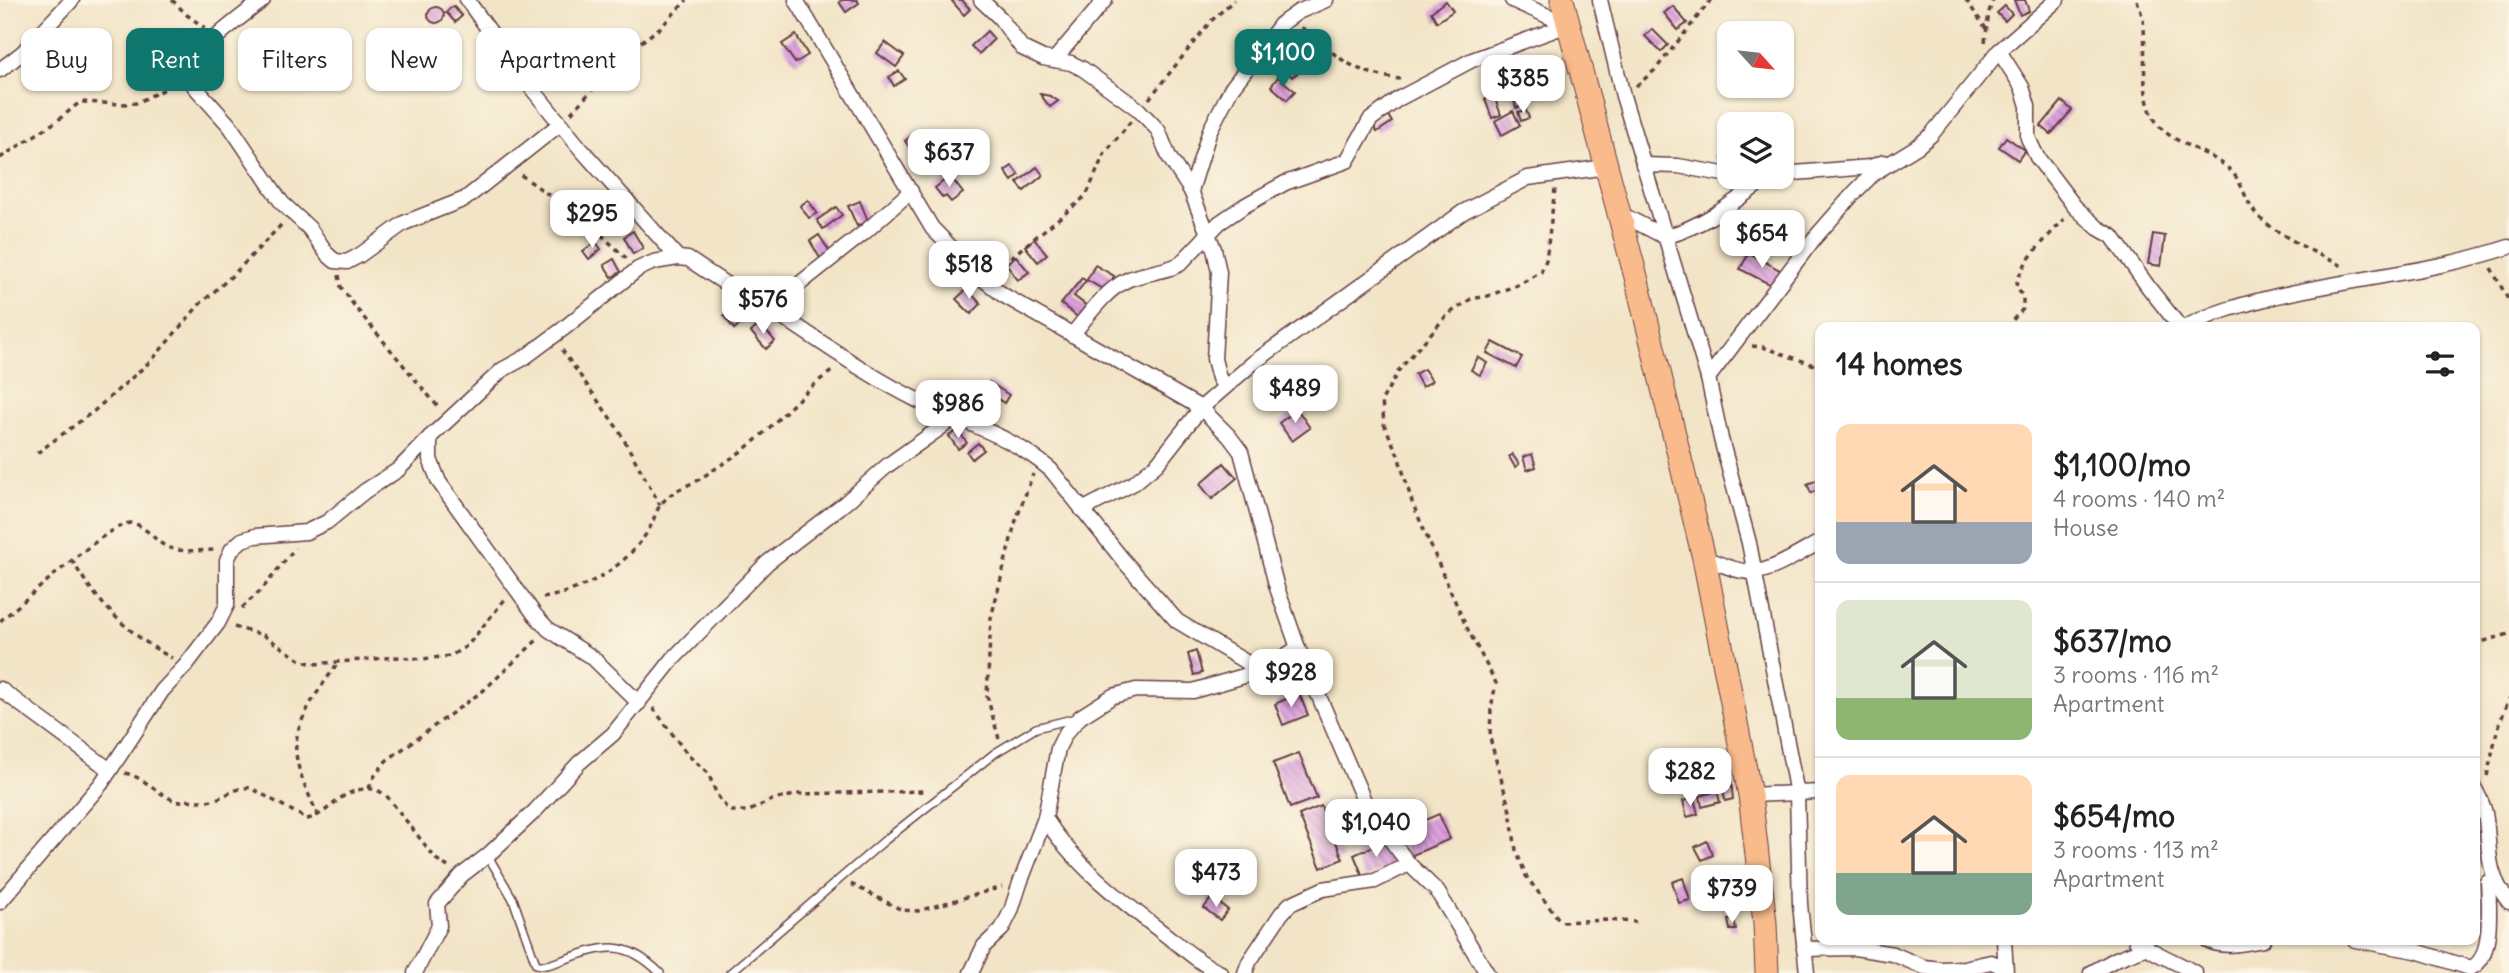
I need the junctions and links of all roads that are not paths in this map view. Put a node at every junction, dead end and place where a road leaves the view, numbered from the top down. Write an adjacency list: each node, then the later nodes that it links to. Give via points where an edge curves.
1 (72, 0): 15 (street)
2 (263, 0): 16 (street, via 220,34 194,63 190,78 230,126 276,195 335,261 347,262 404,223 464,199)
3 (467, 0): 16 (street)
4 (796, 0): 23 (street)
5 (981, 0): 14 (street, via 1022,48)
6 (1105, 0): 14 (street)
7 (1326, 0): 24 (street, via 1289,17 1231,89 1210,130)
8 (1512, 0): 12 (street)
9 (1562, 0): 12 (highway)
10 (1600, 0): 18 (street)
11 (2057, 0): 13 (street)
12 (1568, 25): 19 (highway); 26 (street, via 1472,60 1376,113 1347,161 1285,183)
13 (1999, 51): 17 (street, via 1931,135); 31 (street, via 2022,87 2028,106 2029,145 2075,207 2112,236)
14 (1054, 60): 24 (street, via 1083,69 1140,112 1158,130)
15 (0, 70)
16 (560, 124): 29 (street)
17 (1896, 157): 21 (street, via 1870,167); 34 (street, via 1874,173 1829,222)
18 (1643, 164): 20 (street); 27 (street)
19 (1606, 167): 25 (highway); 35 (street, via 1528,178 1463,212)
20 (1717, 173)
21 (1794, 173)
22 (1752, 189): 27 (street, via 1724,211)
23 (911, 191): 30 (street); 33 (street, via 933,228 983,279)
24 (1191, 191): 26 (street)
25 (1619, 213): 27 (street); 41 (highway)
26 (1208, 234): 33 (street, via 1172,269 1123,281); 35 (street, via 1220,272 1214,359)
27 (1665, 237): 34 (street)
28 (2509, 247): 32 (street, via 2456,262 2248,303)
29 (678, 258): 30 (street, via 698,264); 38 (street, via 638,269 502,370)
30 (769, 308): 37 (street, via 849,362)
31 (2176, 322)
32 (2195, 322)
33 (1072, 335): 36 (street)
34 (1708, 378): 42 (street)
35 (1224, 386): 36 (street)
36 (1201, 408): 39 (street, via 1157,464 1114,495); 43 (street, via 1241,452)
37 (957, 416): 39 (street, via 1039,459); 46 (street, via 767,563 673,659)
38 (430, 437): 46 (street, via 430,459 439,482 523,601 548,629 593,658); 48 (street, via 398,470 327,522 306,532 255,536 232,549 227,560 227,605 222,624 162,691)
39 (1082, 510): 44 (street, via 1177,621)
40 (1815, 545): 42 (street)
41 (1704, 558): 42 (street); 51 (highway)
42 (1754, 572): 50 (street)
43 (1298, 648): 44 (street); 55 (street, via 1368,810)
44 (1261, 671): 47 (street, via 1194,691 1136,690 1112,696)
45 (0, 689): 48 (street)
46 (642, 700): 54 (street)
47 (1080, 717): 53 (street, via 1058,748); 68 (lane, via 1036,728 1002,749 945,791)
48 (110, 770): 58 (street)
49 (1815, 792): 50 (street)
50 (1797, 794): 51 (street); 64 (street)
51 (1751, 795): 73 (highway)
52 (2480, 800): 57 (street)
53 (1045, 818): 69 (street, via 1011,911 1002,929 984,946); 70 (street, via 1083,864 1142,916)
54 (488, 855): 66 (street, via 462,875 438,904 439,926); 67 (lane, via 513,898 536,964 550,965 598,949 624,948 645,958)
55 (1409, 864): 71 (street, via 1375,881 1323,889 1290,904); 72 (street, via 1437,891)
56 (2480, 878): 57 (street)
57 (2493, 886): 59 (street); 65 (street, via 2477,966 2470,968)
58 (0, 902)
59 (2509, 902)
60 (2004, 945): 75 (street)
61 (2139, 945): 76 (street)
62 (2143, 945): 77 (street)
63 (2379, 945): 65 (street)
64 (1804, 949): 74 (street); 75 (street, via 1855,948 1941,969 1991,962)
65 (2438, 957): 78 (street)
66 (415, 973)
67 (660, 973)
68 (730, 973)
69 (971, 973)
70 (1220, 973)
71 (1245, 973)
72 (1487, 973)
73 (1767, 973)
74 (1807, 973)
75 (2005, 973)
76 (2091, 973)
77 (2195, 973)
78 (2436, 973)

